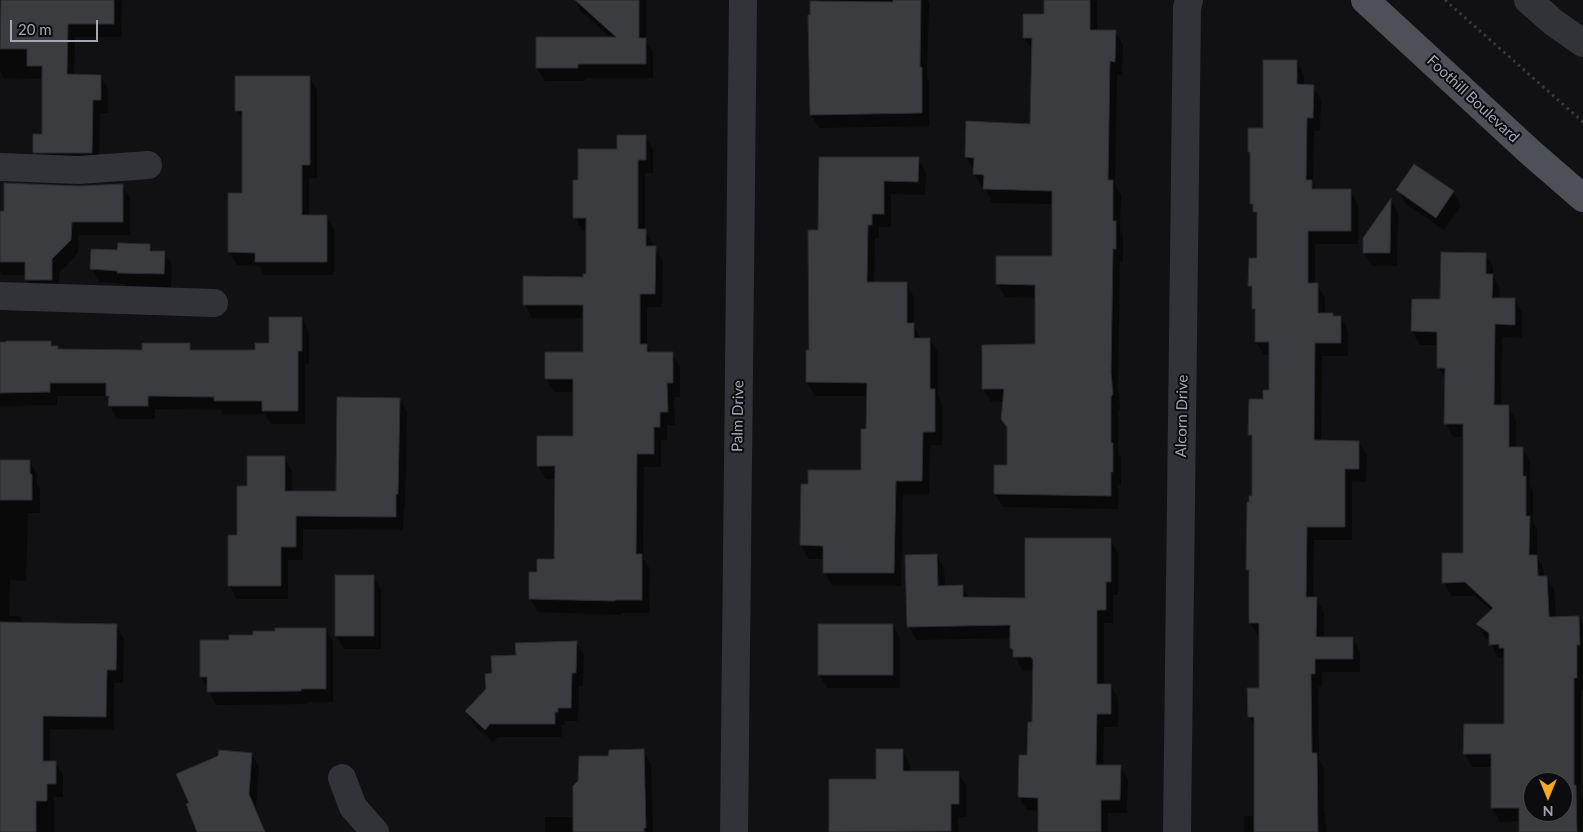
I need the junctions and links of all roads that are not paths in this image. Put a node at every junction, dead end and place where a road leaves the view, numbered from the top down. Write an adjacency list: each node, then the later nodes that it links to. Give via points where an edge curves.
1 (743, 0): 13 (street, Palm Drive)
2 (1189, 0): 14 (street, Alcorn Drive)
3 (1365, 0): 8 (main road, Foothill Boulevard)
4 (1528, 0): 5 (street)
5 (1583, 43)
6 (148, 165): 7 (street, via 79,170)
7 (0, 167)
8 (1583, 198)
9 (0, 296): 10 (street)
10 (214, 303)
11 (342, 778): 12 (street, via 353,807)
12 (374, 832)
13 (734, 832)
14 (1177, 832)

